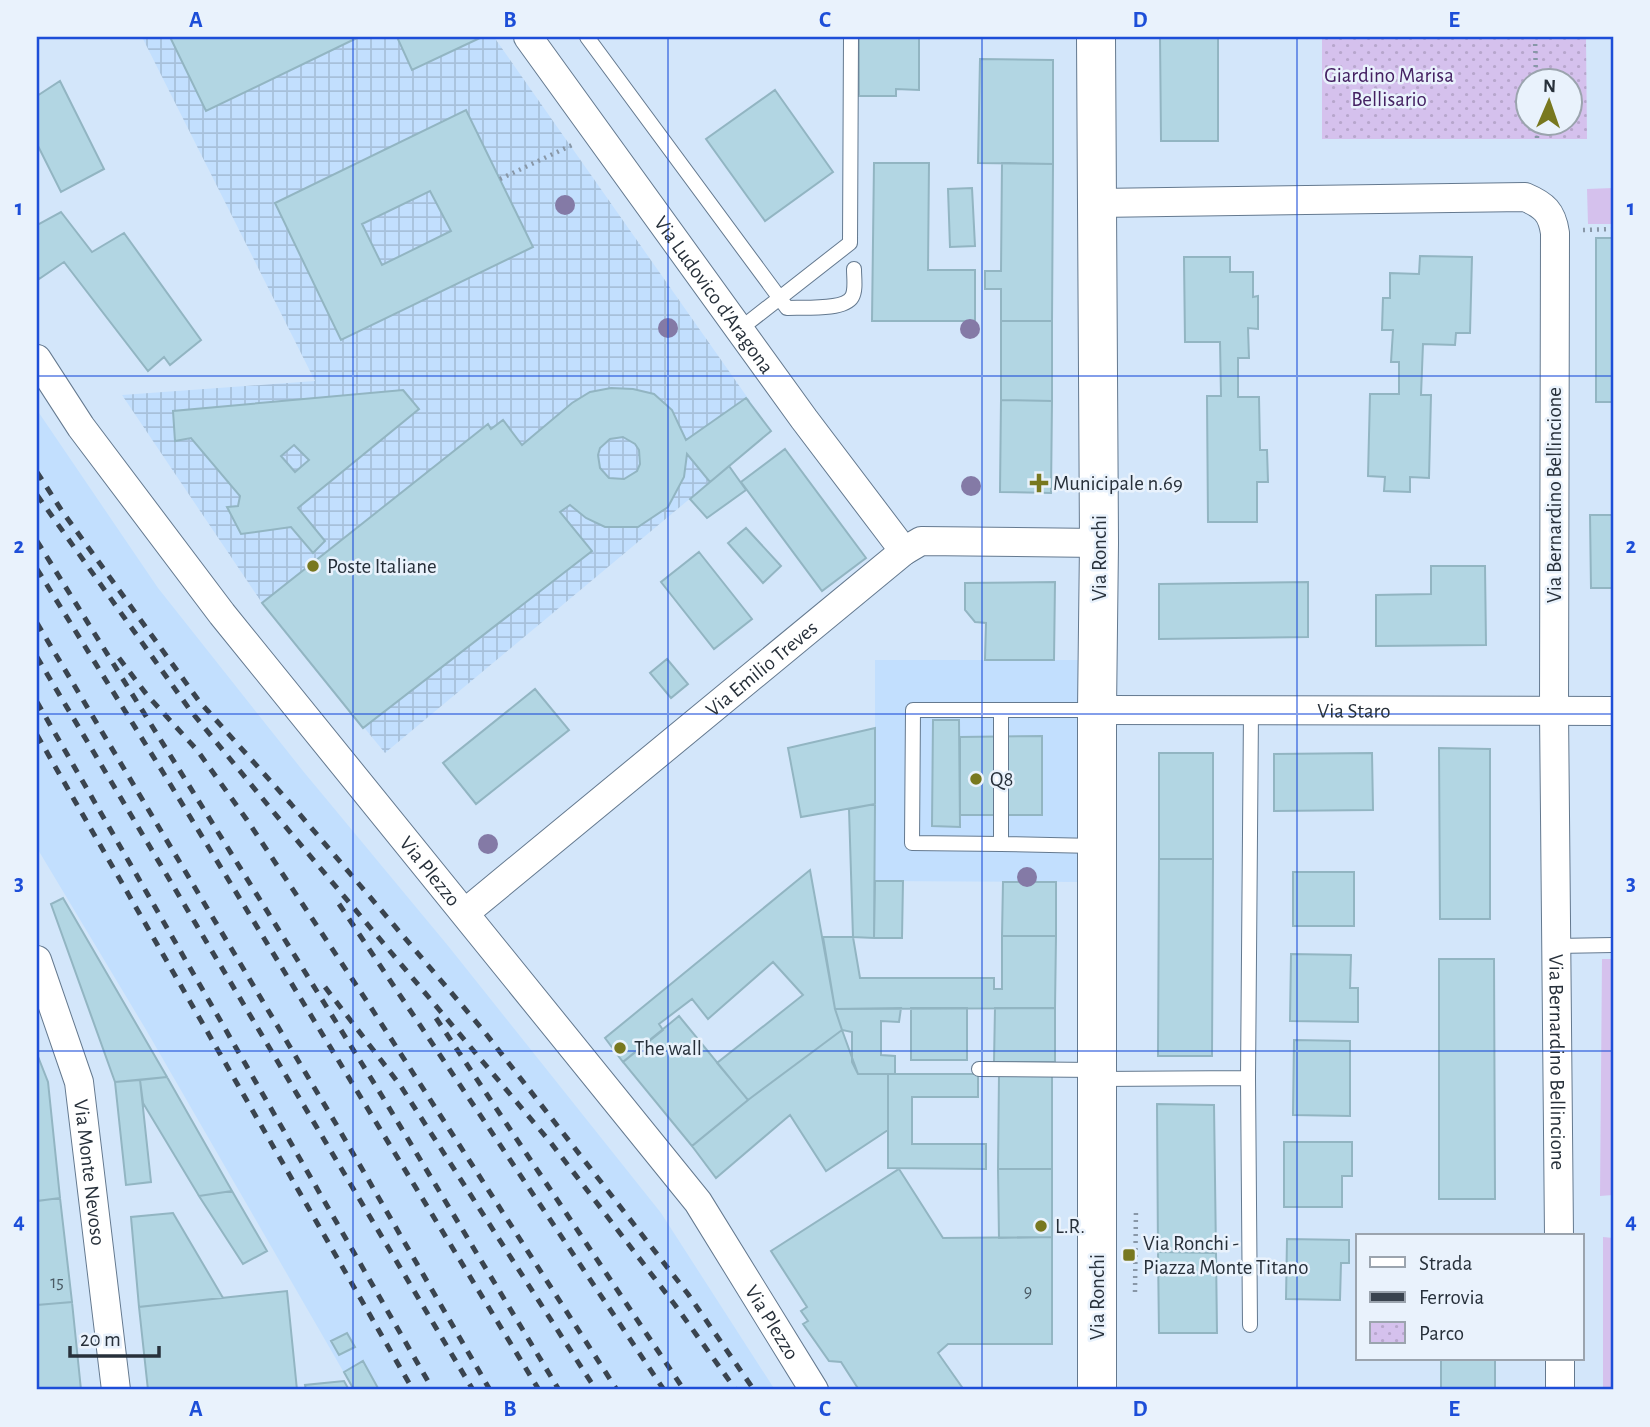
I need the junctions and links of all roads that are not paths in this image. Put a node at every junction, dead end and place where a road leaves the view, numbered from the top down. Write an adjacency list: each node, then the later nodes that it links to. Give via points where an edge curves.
1 (528, 37): 8 (street, Via Ludovico d'Aragona)
2 (587, 37): 7 (lane)
3 (851, 37): 7 (lane, via 850,243)
4 (1096, 37): 5 (street, Via Ronchi)
5 (1097, 203): 10 (street, Via Ronchi); 15 (street, Via Bernardino Bellincione, via 1525,197 1542,204 1553,217 1555,233)
6 (854, 270): 7 (lane, via 853,296 838,306 787,308)
7 (779, 299): 8 (lane)
8 (740, 329): 11 (street, Via Ludovico d'Aragona)
9 (37, 359): 19 (street, Via Plezzo, via 81,427 222,614)
10 (1099, 543): 11 (street, Via Emilio Treves, via 921,541); 13 (street, Via Ronchi)
11 (904, 551): 19 (street, Via Emilio Treves)
12 (1001, 710): 13 (lane); 17 (lane); 17 (lane, via 913,710 912,843)
13 (1097, 710): 14 (street, Via Staro); 18 (street, Via Ronchi)
14 (1251, 711): 15 (street, Via Staro); 25 (lane)
15 (1554, 711): 16 (street, Via Staro); 21 (street, Via Bernardino Bellincione)
16 (1613, 711)
17 (1001, 844): 18 (lane)
18 (1097, 846): 24 (street, Via Ronchi)
19 (466, 912): 30 (street, Via Plezzo, via 698,1202)
20 (1613, 945): 21 (lane)
21 (1556, 946): 26 (street, Via Bernardino Bellincione)
22 (37, 960): 29 (street, Via Monte Nevoso, via 79,1082)
23 (979, 1069): 24 (lane)
24 (1097, 1074): 25 (lane); 31 (street, Via Ronchi)
25 (1248, 1078): 27 (lane)
26 (1559, 1234)
27 (1250, 1325)
28 (1560, 1360): 32 (street)
29 (116, 1390)
30 (814, 1390)
31 (1097, 1390)
32 (1560, 1390)

